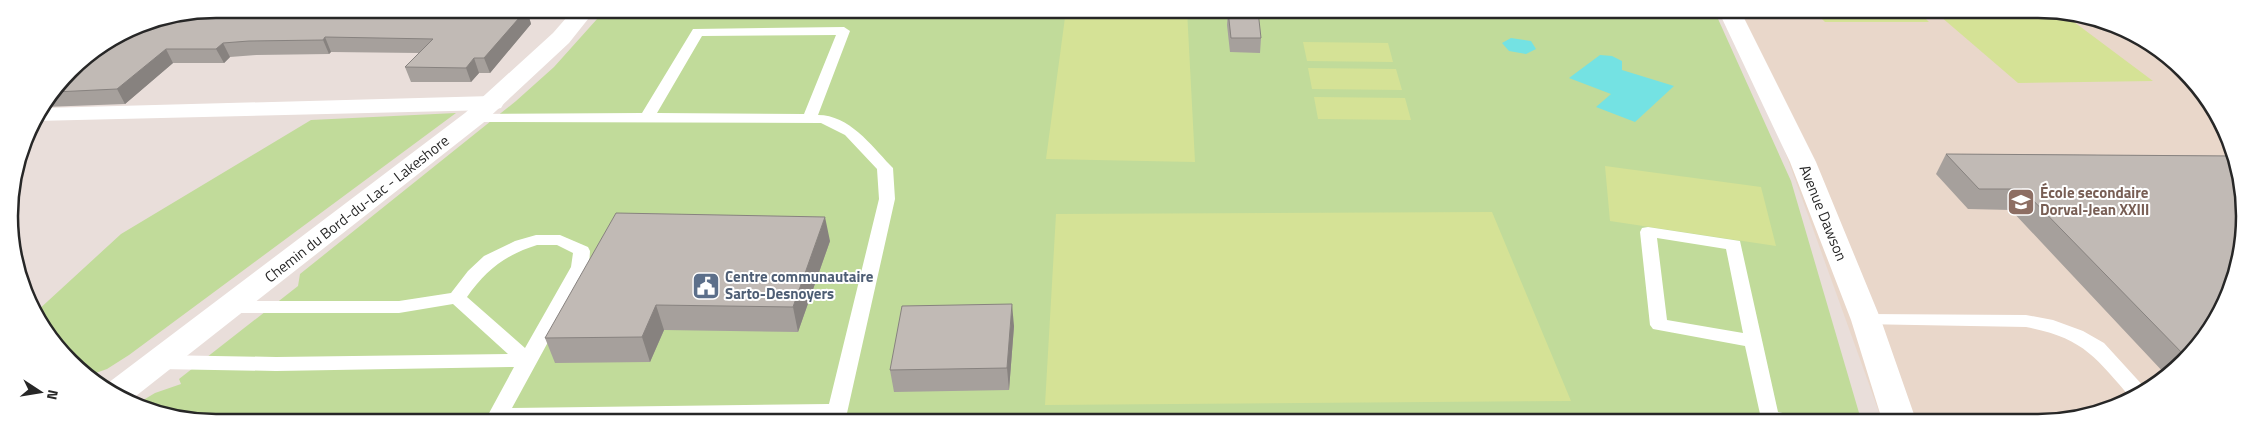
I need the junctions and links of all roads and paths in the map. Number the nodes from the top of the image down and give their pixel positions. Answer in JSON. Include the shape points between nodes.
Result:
{"nodes":[{"id":1,"x":578,"y":18,"type":"edge"},
{"id":2,"x":1733,"y":18,"type":"edge"},
{"id":3,"x":483,"y":110,"type":"junction"},
{"id":4,"x":46,"y":114,"type":"edge"},
{"id":5,"x":647,"y":117,"type":"junction"},
{"id":6,"x":809,"y":118,"type":"junction"},
{"id":7,"x":457,"y":298,"type":"junction"},
{"id":8,"x":231,"y":307,"type":"junction"},
{"id":9,"x":1866,"y":320,"type":"junction"},
{"id":10,"x":1752,"y":341,"type":"junction"},
{"id":11,"x":527,"y":360,"type":"junction"},
{"id":12,"x":159,"y":362,"type":"junction"},
{"id":13,"x":119,"y":389,"type":"edge"},
{"id":14,"x":2134,"y":389,"type":"edge"},
{"id":15,"x":499,"y":414,"type":"edge"},
{"id":16,"x":837,"y":414,"type":"edge"},
{"id":17,"x":1768,"y":414,"type":"edge"},
{"id":18,"x":1897,"y":414,"type":"edge"}],
"edges":[{"from":1,"to":3,"type":"street","name":"Chemin du Bord-du-Lac - Lakeshore","via":[[561,38]]},
{"from":2,"to":9,"type":"street","name":"Avenue Dawson","via":[[1803,162]]},
{"from":3,"to":4,"type":"street"},
{"from":3,"to":5,"type":"lane"},
{"from":3,"to":8,"type":"street","name":"Chemin du Bord-du-Lac - Lakeshore"},
{"from":5,"to":6,"type":"lane"},
{"from":5,"to":6,"type":"lane","via":[[698,32],[844,31]]},
{"from":6,"to":16,"type":"lane","via":[[824,119],[850,132],[885,168],[886,199]]},
{"from":7,"to":8,"type":"lane","via":[[399,307]]},
{"from":7,"to":11,"type":"lane"},
{"from":7,"to":11,"type":"lane","via":[[476,271],[509,248],[536,240],[560,240],[582,251],[580,267]]},
{"from":8,"to":12,"type":"street","name":"Chemin du Bord-du-Lac - Lakeshore"},
{"from":9,"to":14,"type":"lane","via":[[2026,321],[2053,326],[2077,335],[2097,348]]},
{"from":9,"to":18,"type":"street","name":"Avenue Dawson"},
{"from":10,"to":10,"type":"lane","via":[[1734,245],[1648,232],[1659,325]]},
{"from":10,"to":17,"type":"lane"},
{"from":11,"to":12,"type":"lane","via":[[276,364]]},
{"from":11,"to":15,"type":"lane"},
{"from":12,"to":13,"type":"street","name":"Chemin du Bord-du-Lac - Lakeshore"}]}
